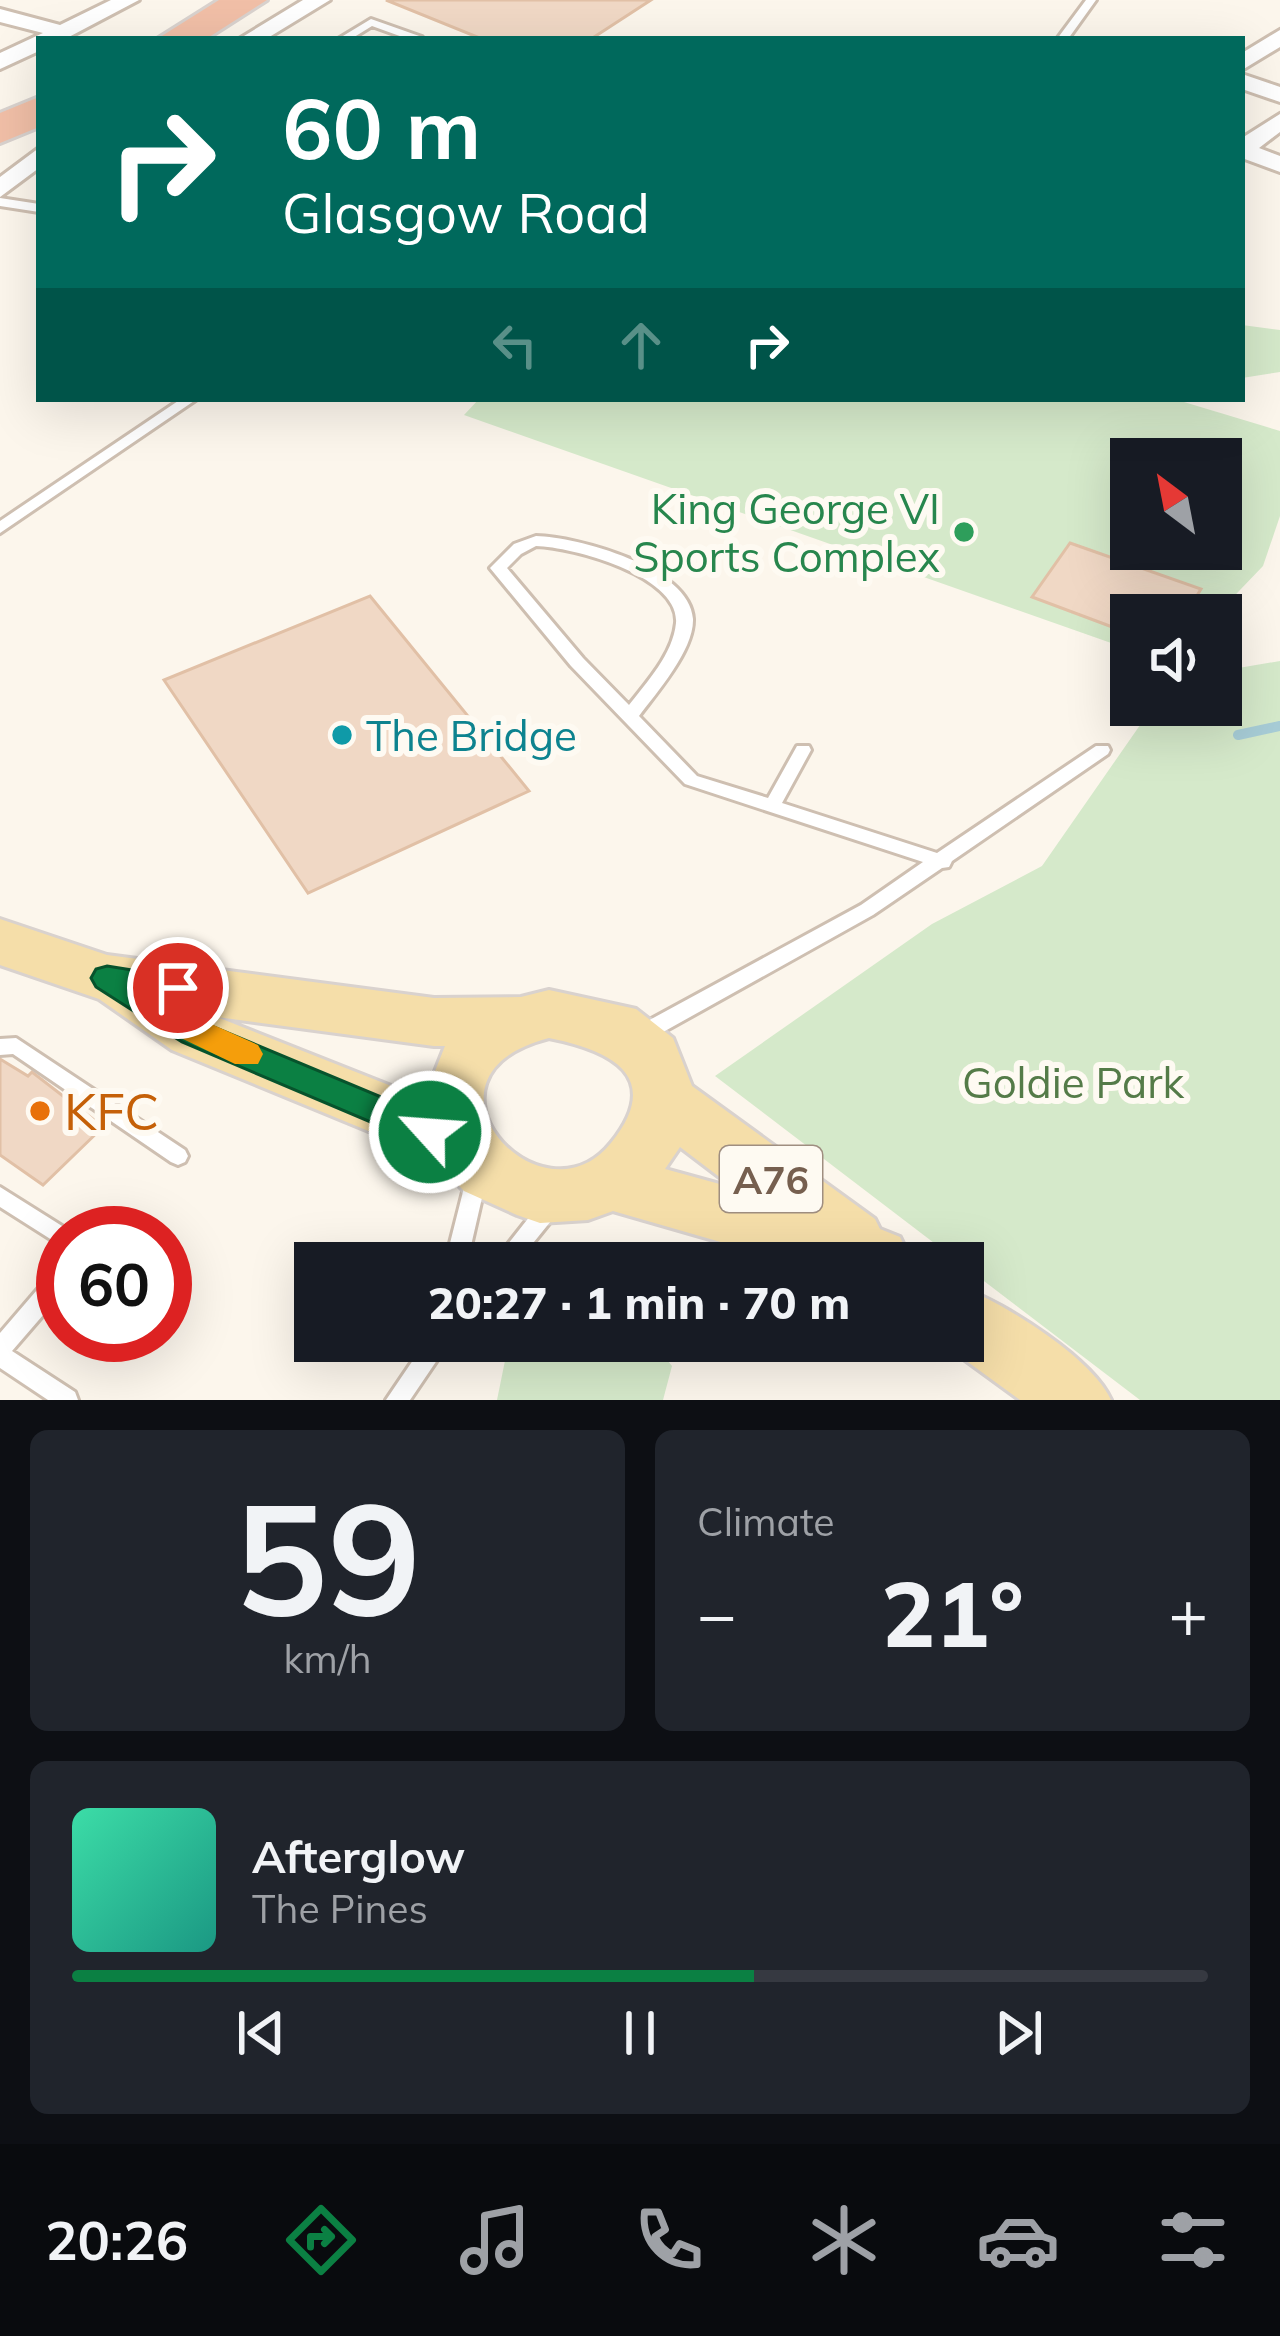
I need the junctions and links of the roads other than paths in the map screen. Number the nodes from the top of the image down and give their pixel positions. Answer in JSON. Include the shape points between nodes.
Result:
{"nodes":[{"id":1,"x":128,"y":0,"type":"edge"},
{"id":2,"x":248,"y":0,"type":"edge"},
{"id":3,"x":320,"y":0,"type":"edge"},
{"id":4,"x":1090,"y":0,"type":"edge"},
{"id":5,"x":0,"y":15,"type":"edge"},
{"id":6,"x":55,"y":35,"type":"edge"},
{"id":7,"x":182,"y":36,"type":"edge"},
{"id":8,"x":255,"y":36,"type":"edge"},
{"id":9,"x":348,"y":36,"type":"edge"},
{"id":10,"x":410,"y":36,"type":"edge"},
{"id":11,"x":1064,"y":36,"type":"edge"},
{"id":12,"x":1280,"y":37,"type":"edge"},
{"id":13,"x":36,"y":44,"type":"edge"},
{"id":14,"x":1245,"y":61,"type":"edge"},
{"id":15,"x":0,"y":62,"type":"edge"},
{"id":16,"x":1245,"y":82,"type":"edge"},
{"id":17,"x":1280,"y":95,"type":"edge"},
{"id":18,"x":36,"y":112,"type":"edge"},
{"id":19,"x":1280,"y":121,"type":"edge"},
{"id":20,"x":0,"y":130,"type":"edge"},
{"id":21,"x":1245,"y":147,"type":"edge"},
{"id":22,"x":1245,"y":150,"type":"edge"},
{"id":23,"x":36,"y":158,"type":"edge"},
{"id":24,"x":1280,"y":166,"type":"edge"},
{"id":25,"x":0,"y":190,"type":"edge"},
{"id":26,"x":0,"y":202,"type":"edge"},
{"id":27,"x":36,"y":208,"type":"edge"},
{"id":28,"x":186,"y":402,"type":"edge"},
{"id":29,"x":0,"y":528,"type":"edge"},
{"id":30,"x":630,"y":716,"type":"junction"},
{"id":31,"x":803,"y":750,"type":"dead end"},
{"id":32,"x":1102,"y":750,"type":"dead end"},
{"id":33,"x":771,"y":808,"type":"junction"},
{"id":34,"x":944,"y":862,"type":"junction"},
{"id":35,"x":0,"y":942,"type":"edge"},
{"id":36,"x":107,"y":978,"type":"junction"},
{"id":37,"x":519,"y":1022,"type":"junction"},
{"id":38,"x":634,"y":1038,"type":"junction"},
{"id":39,"x":0,"y":1047,"type":"edge"},
{"id":40,"x":665,"y":1101,"type":"junction"},
{"id":41,"x":178,"y":1156,"type":"dead end"},
{"id":42,"x":473,"y":1159,"type":"junction"},
{"id":43,"x":585,"y":1188,"type":"junction"},
{"id":44,"x":0,"y":1196,"type":"edge"},
{"id":45,"x":36,"y":1220,"type":"edge"},
{"id":46,"x":459,"y":1242,"type":"edge"},
{"id":47,"x":527,"y":1242,"type":"edge"},
{"id":48,"x":803,"y":1242,"type":"edge"},
{"id":49,"x":854,"y":1242,"type":"edge"},
{"id":50,"x":36,"y":1309,"type":"edge"},
{"id":51,"x":984,"y":1333,"type":"edge"},
{"id":52,"x":0,"y":1352,"type":"edge"},
{"id":53,"x":424,"y":1362,"type":"edge"},
{"id":54,"x":67,"y":1400,"type":"edge"},
{"id":55,"x":397,"y":1400,"type":"edge"},
{"id":56,"x":1076,"y":1400,"type":"edge"}],
"edges":[{"from":1,"to":6,"type":"street"},
{"from":2,"to":7,"type":"highway"},
{"from":3,"to":8,"type":"street"},
{"from":4,"to":11,"type":"lane"},
{"from":5,"to":6,"type":"street"},
{"from":9,"to":10,"type":"lane","via":[[370,22]]},
{"from":12,"to":14,"type":"street"},
{"from":13,"to":15,"type":"street"},
{"from":16,"to":17,"type":"street"},
{"from":18,"to":20,"type":"highway"},
{"from":19,"to":21,"type":"street"},
{"from":22,"to":24,"type":"street"},
{"from":23,"to":25,"type":"street"},
{"from":26,"to":27,"type":"lane"},
{"from":28,"to":29,"type":"lane"},
{"from":30,"to":30,"type":"lane","via":[[498,568],[514,550],[535,541],[575,544],[679,596],[686,616],[675,650]]},
{"from":30,"to":33,"type":"lane","via":[[691,780]]},
{"from":31,"to":33,"type":"lane"},
{"from":32,"to":34,"type":"lane"},
{"from":33,"to":34,"type":"lane"},
{"from":34,"to":38,"type":"lane"},
{"from":35,"to":36,"type":"main road","number":"A76"},
{"from":36,"to":37,"type":"main road","number":"A76","via":[[434,1022]]},
{"from":36,"to":42,"type":"main road","number":"A76","via":[[193,1033],[392,1113]]},
{"from":37,"to":38,"type":"main road","number":"A76","via":[[580,1015]]},
{"from":37,"to":42,"type":"main road","number":"A76","via":[[466,1062],[454,1091],[454,1122]]},
{"from":38,"to":40,"type":"main road","number":"A76","via":[[662,1077]]},
{"from":39,"to":41,"type":"lane","via":[[16,1046]]},
{"from":40,"to":43,"type":"main road","number":"A76","via":[[651,1147]]},
{"from":40,"to":49,"type":"main road","number":"A76"},
{"from":42,"to":43,"type":"main road","number":"A76","via":[[516,1187]]},
{"from":42,"to":46,"type":"lane"},
{"from":43,"to":47,"type":"lane"},
{"from":43,"to":48,"type":"main road","number":"A76"},
{"from":44,"to":45,"type":"lane"},
{"from":50,"to":52,"type":"lane"},
{"from":51,"to":56,"type":"main road"},
{"from":52,"to":54,"type":"lane"},
{"from":53,"to":55,"type":"lane"}]}
